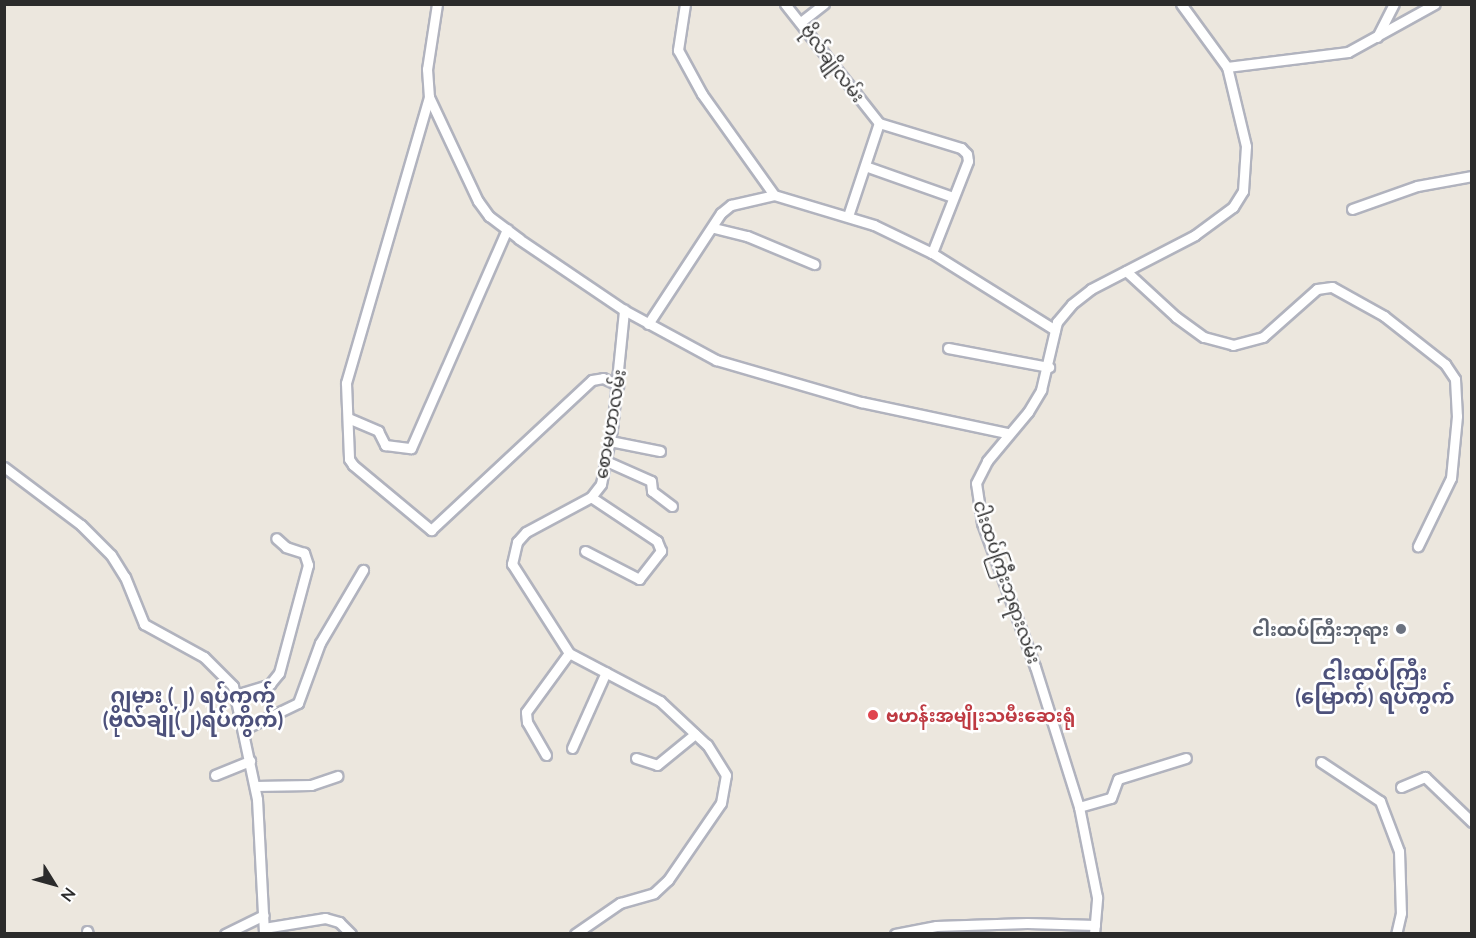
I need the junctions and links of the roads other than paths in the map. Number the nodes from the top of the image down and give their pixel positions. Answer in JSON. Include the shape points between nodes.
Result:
{"nodes":[{"id":1,"x":438,"y":4,"type":"edge"},
{"id":2,"x":685,"y":4,"type":"edge"},
{"id":3,"x":786,"y":4,"type":"edge"},
{"id":4,"x":824,"y":4,"type":"edge"},
{"id":5,"x":1181,"y":4,"type":"edge"},
{"id":6,"x":1394,"y":4,"type":"edge"},
{"id":7,"x":1435,"y":4,"type":"edge"},
{"id":8,"x":802,"y":21,"type":"junction"},
{"id":9,"x":1377,"y":37,"type":"junction"},
{"id":10,"x":1227,"y":66,"type":"junction"},
{"id":11,"x":429,"y":97,"type":"junction"},
{"id":12,"x":879,"y":123,"type":"junction"},
{"id":13,"x":865,"y":166,"type":"junction"},
{"id":14,"x":1472,"y":176,"type":"edge"},
{"id":15,"x":774,"y":195,"type":"junction"},
{"id":16,"x":953,"y":197,"type":"junction"},
{"id":17,"x":1352,"y":209,"type":"dead end"},
{"id":18,"x":848,"y":216,"type":"junction"},
{"id":19,"x":714,"y":228,"type":"junction"},
{"id":20,"x":507,"y":229,"type":"junction"},
{"id":21,"x":932,"y":253,"type":"junction"},
{"id":22,"x":814,"y":264,"type":"dead end"},
{"id":23,"x":1126,"y":271,"type":"junction"},
{"id":24,"x":624,"y":310,"type":"junction"},
{"id":25,"x":648,"y":324,"type":"junction"},
{"id":26,"x":1055,"y":330,"type":"junction"},
{"id":27,"x":948,"y":348,"type":"dead end"},
{"id":28,"x":1049,"y":367,"type":"junction"},
{"id":29,"x":618,"y":385,"type":"junction"},
{"id":30,"x":348,"y":418,"type":"junction"},
{"id":31,"x":1007,"y":433,"type":"junction"},
{"id":32,"x":610,"y":441,"type":"junction"},
{"id":33,"x":660,"y":451,"type":"dead end"},
{"id":34,"x":606,"y":461,"type":"junction"},
{"id":35,"x":4,"y":467,"type":"edge"},
{"id":36,"x":591,"y":497,"type":"junction"},
{"id":37,"x":672,"y":506,"type":"dead end"},
{"id":38,"x":276,"y":538,"type":"dead end"},
{"id":39,"x":1418,"y":546,"type":"dead end"},
{"id":40,"x":585,"y":551,"type":"dead end"},
{"id":41,"x":363,"y":570,"type":"dead end"},
{"id":42,"x":569,"y":653,"type":"junction"},
{"id":43,"x":606,"y":672,"type":"junction"},
{"id":44,"x":235,"y":695,"type":"junction"},
{"id":45,"x":244,"y":729,"type":"junction"},
{"id":46,"x":694,"y":734,"type":"junction"},
{"id":47,"x":572,"y":748,"type":"dead end"},
{"id":48,"x":546,"y":755,"type":"dead end"},
{"id":49,"x":636,"y":758,"type":"dead end"},
{"id":50,"x":1186,"y":758,"type":"dead end"},
{"id":51,"x":250,"y":761,"type":"junction"},
{"id":52,"x":1321,"y":762,"type":"dead end"},
{"id":53,"x":214,"y":775,"type":"dead end"},
{"id":54,"x":337,"y":776,"type":"dead end"},
{"id":55,"x":255,"y":786,"type":"junction"},
{"id":56,"x":1401,"y":786,"type":"dead end"},
{"id":57,"x":1079,"y":807,"type":"junction"},
{"id":58,"x":1472,"y":822,"type":"edge"},
{"id":59,"x":264,"y":915,"type":"junction"},
{"id":60,"x":1094,"y":929,"type":"edge"},
{"id":61,"x":264,"y":931,"type":"edge"},
{"id":62,"x":225,"y":933,"type":"edge"},
{"id":63,"x":351,"y":933,"type":"edge"},
{"id":64,"x":575,"y":933,"type":"edge"},
{"id":65,"x":895,"y":933,"type":"edge"},
{"id":66,"x":1396,"y":933,"type":"edge"}],
"edges":[{"from":1,"to":11,"type":"street","via":[[428,69]]},
{"from":2,"to":15,"type":"street","via":[[678,50],[702,94]]},
{"from":3,"to":8,"type":"street","name":"ဗိုလ်ချိုလမ်း"},
{"from":4,"to":8,"type":"street"},
{"from":5,"to":10,"type":"street","name":"ငါးထပ်ကြီးဘုရားလမ်း"},
{"from":6,"to":9,"type":"street"},
{"from":7,"to":9,"type":"street"},
{"from":8,"to":12,"type":"street","name":"ဗိုလ်ချိုလမ်း"},
{"from":9,"to":10,"type":"street","via":[[1347,52]]},
{"from":10,"to":23,"type":"street","name":"ငါးထပ်ကြီးဘုရားလမ်း","via":[[1246,147],[1244,192],[1217,220]]},
{"from":11,"to":20,"type":"street","via":[[478,201]]},
{"from":11,"to":30,"type":"street","via":[[346,383]]},
{"from":12,"to":13,"type":"street"},
{"from":12,"to":16,"type":"street","via":[[961,148],[967,154],[968,162]]},
{"from":13,"to":16,"type":"street"},
{"from":13,"to":18,"type":"street"},
{"from":14,"to":17,"type":"street","via":[[1417,186]]},
{"from":15,"to":18,"type":"street"},
{"from":15,"to":19,"type":"street","via":[[732,205],[721,213]]},
{"from":16,"to":21,"type":"street"},
{"from":18,"to":21,"type":"street"},
{"from":19,"to":22,"type":"street","via":[[747,236]]},
{"from":19,"to":25,"type":"street"},
{"from":20,"to":24,"type":"street"},
{"from":20,"to":30,"type":"street","via":[[411,448],[386,445],[378,431]]},
{"from":21,"to":26,"type":"street"},
{"from":23,"to":26,"type":"street","name":"ငါးထပ်ကြီးဘုရားလမ်း","via":[[1072,304]]},
{"from":23,"to":39,"type":"street","via":[[1204,337],[1233,345],[1263,338],[1324,286],[1384,316],[1445,363],[1455,379],[1456,398],[1451,478]]},
{"from":24,"to":25,"type":"street"},
{"from":24,"to":29,"type":"street","name":"စောမဟာလမ်း"},
{"from":25,"to":31,"type":"street","via":[[716,360],[776,380]]},
{"from":26,"to":28,"type":"street","name":"ငါးထပ်ကြီးဘုရားလမ်း"},
{"from":27,"to":28,"type":"street"},
{"from":28,"to":31,"type":"street","name":"ငါးထပ်ကြီးဘုရားလမ်း","via":[[1028,412]]},
{"from":29,"to":30,"type":"street","via":[[603,378],[592,380],[431,530],[353,465],[349,459]]},
{"from":29,"to":32,"type":"street","name":"စောမဟာလမ်း"},
{"from":31,"to":57,"type":"street","name":"ငါးထပ်ကြီးဘုရားလမ်း","via":[[980,473],[977,498]]},
{"from":32,"to":33,"type":"street"},
{"from":32,"to":34,"type":"street","name":"စောမဟာလမ်း"},
{"from":34,"to":36,"type":"street","name":"စောမဟာလမ်း","via":[[601,484]]},
{"from":34,"to":37,"type":"street","via":[[651,481],[654,494]]},
{"from":35,"to":44,"type":"street","via":[[81,525],[111,555],[125,577],[144,624],[204,657],[233,686]]},
{"from":36,"to":40,"type":"street","via":[[657,541],[661,551],[639,579]]},
{"from":36,"to":42,"type":"street","name":"စောမဟာလမ်း","via":[[526,532],[517,542],[512,564]]},
{"from":38,"to":44,"type":"street","via":[[286,547],[304,553],[308,565],[279,673],[270,684]]},
{"from":41,"to":45,"type":"street","via":[[320,643],[298,703]]},
{"from":42,"to":43,"type":"street"},
{"from":42,"to":48,"type":"street","via":[[526,712],[527,722]]},
{"from":43,"to":46,"type":"street","via":[[660,701]]},
{"from":43,"to":47,"type":"street"},
{"from":44,"to":45,"type":"street"},
{"from":45,"to":51,"type":"street"},
{"from":46,"to":49,"type":"street","via":[[657,765]]},
{"from":46,"to":64,"type":"street","via":[[726,775],[721,802],[654,893],[620,903]]},
{"from":50,"to":57,"type":"street","via":[[1118,779],[1111,798]]},
{"from":51,"to":53,"type":"street"},
{"from":51,"to":55,"type":"street"},
{"from":52,"to":66,"type":"street","via":[[1380,801],[1400,851],[1401,913]]},
{"from":54,"to":55,"type":"street","via":[[311,785]]},
{"from":55,"to":59,"type":"street"},
{"from":56,"to":58,"type":"street","via":[[1425,777]]},
{"from":57,"to":60,"type":"street","name":"ငါးထပ်ကြီးဘုရားလမ်း","via":[[1097,897]]},
{"from":59,"to":61,"type":"street"},
{"from":59,"to":62,"type":"street"},
{"from":60,"to":65,"type":"street","via":[[1027,923],[936,926]]},
{"from":61,"to":63,"type":"street","via":[[325,918],[339,922]]}]}
